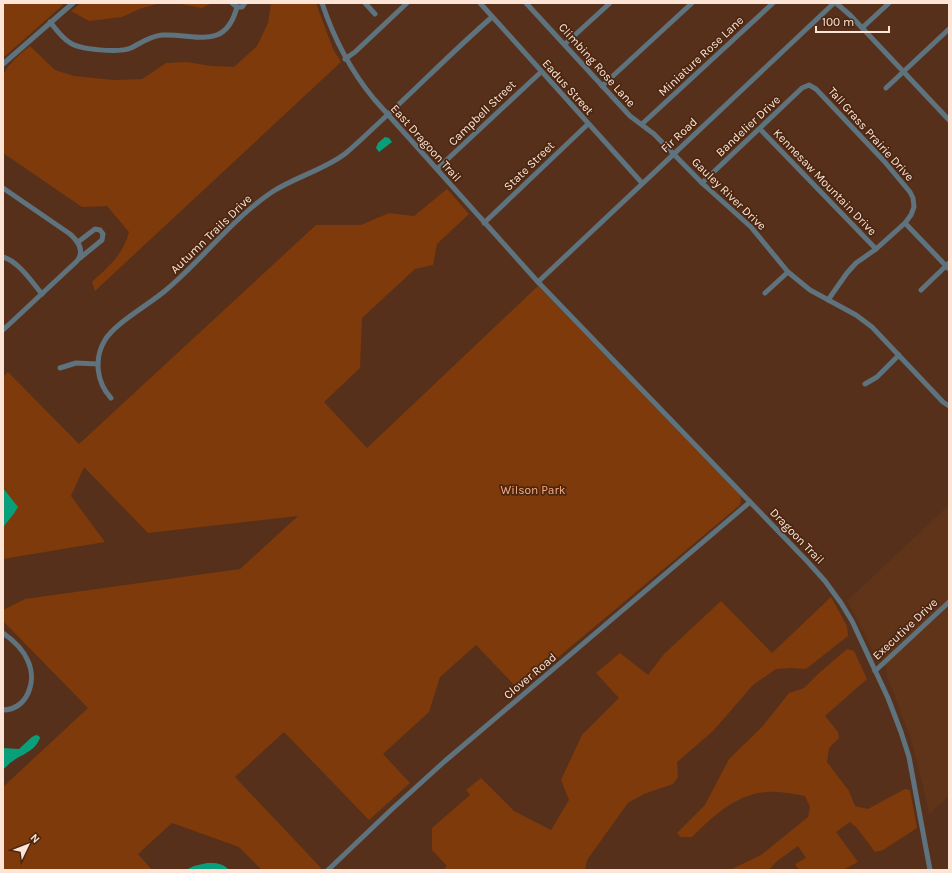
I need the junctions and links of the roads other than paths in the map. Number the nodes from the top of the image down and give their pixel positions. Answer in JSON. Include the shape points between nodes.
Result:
{"nodes":[{"id":1,"x":72,"y":3,"type":"edge"},
{"id":2,"x":232,"y":3,"type":"edge"},
{"id":3,"x":244,"y":3,"type":"edge"},
{"id":4,"x":322,"y":3,"type":"edge"},
{"id":5,"x":365,"y":3,"type":"edge"},
{"id":6,"x":407,"y":3,"type":"edge"},
{"id":7,"x":480,"y":3,"type":"edge"},
{"id":8,"x":527,"y":3,"type":"edge"},
{"id":9,"x":610,"y":3,"type":"edge"},
{"id":10,"x":692,"y":3,"type":"edge"},
{"id":11,"x":774,"y":3,"type":"edge"},
{"id":12,"x":835,"y":3,"type":"edge"},
{"id":13,"x":889,"y":3,"type":"edge"},
{"id":14,"x":237,"y":8,"type":"junction"},
{"id":15,"x":375,"y":14,"type":"dead end"},
{"id":16,"x":492,"y":16,"type":"junction"},
{"id":17,"x":50,"y":22,"type":"junction"},
{"id":18,"x":862,"y":28,"type":"junction"},
{"id":19,"x":949,"y":29,"type":"edge"},
{"id":20,"x":564,"y":44,"type":"junction"},
{"id":21,"x":345,"y":59,"type":"junction"},
{"id":22,"x":3,"y":64,"type":"edge"},
{"id":23,"x":541,"y":72,"type":"junction"},
{"id":24,"x":904,"y":72,"type":"junction"},
{"id":25,"x":809,"y":84,"type":"joint"},
{"id":26,"x":602,"y":86,"type":"junction"},
{"id":27,"x":886,"y":88,"type":"dead end"},
{"id":28,"x":387,"y":115,"type":"junction"},
{"id":29,"x":949,"y":120,"type":"edge"},
{"id":30,"x":588,"y":124,"type":"junction"},
{"id":31,"x":642,"y":124,"type":"junction"},
{"id":32,"x":760,"y":129,"type":"junction"},
{"id":33,"x":673,"y":154,"type":"junction"},
{"id":34,"x":436,"y":170,"type":"junction"},
{"id":35,"x":642,"y":183,"type":"junction"},
{"id":36,"x":702,"y":184,"type":"junction"},
{"id":37,"x":3,"y":188,"type":"edge"},
{"id":38,"x":484,"y":222,"type":"junction"},
{"id":39,"x":905,"y":223,"type":"junction"},
{"id":40,"x":78,"y":242,"type":"junction"},
{"id":41,"x":876,"y":249,"type":"junction"},
{"id":42,"x":3,"y":257,"type":"edge"},
{"id":43,"x":80,"y":258,"type":"junction"},
{"id":44,"x":948,"y":266,"type":"edge"},
{"id":45,"x":788,"y":272,"type":"junction"},
{"id":46,"x":538,"y":282,"type":"junction"},
{"id":47,"x":921,"y":290,"type":"dead end"},
{"id":48,"x":765,"y":293,"type":"dead end"},
{"id":49,"x":42,"y":294,"type":"junction"},
{"id":50,"x":828,"y":300,"type":"junction"},
{"id":51,"x":3,"y":330,"type":"edge"},
{"id":52,"x":899,"y":356,"type":"junction"},
{"id":53,"x":98,"y":364,"type":"junction"},
{"id":54,"x":60,"y":368,"type":"dead end"},
{"id":55,"x":866,"y":384,"type":"dead end"},
{"id":56,"x":111,"y":398,"type":"dead end"},
{"id":57,"x":949,"y":406,"type":"edge"},
{"id":58,"x":750,"y":502,"type":"junction"},
{"id":59,"x":949,"y":602,"type":"edge"},
{"id":60,"x":3,"y":633,"type":"edge"},
{"id":61,"x":875,"y":671,"type":"junction"},
{"id":62,"x":3,"y":710,"type":"edge"},
{"id":63,"x":328,"y":870,"type":"edge"},
{"id":64,"x":930,"y":870,"type":"edge"}],
"edges":[{"from":1,"to":17,"type":"street"},
{"from":2,"to":14,"type":"street"},
{"from":3,"to":14,"type":"street"},
{"from":4,"to":21,"type":"street","name":"East Dragoon Trail"},
{"from":5,"to":15,"type":"street"},
{"from":6,"to":21,"type":"street"},
{"from":7,"to":16,"type":"street","name":"Eadus Street"},
{"from":8,"to":20,"type":"street","name":"Climbing Rose Lane"},
{"from":9,"to":20,"type":"street"},
{"from":10,"to":26,"type":"street"},
{"from":11,"to":31,"type":"street","name":"Miniature Rose Lane"},
{"from":12,"to":18,"type":"street"},
{"from":12,"to":33,"type":"street","name":"Fir Road"},
{"from":13,"to":18,"type":"street"},
{"from":14,"to":17,"type":"street","via":[[227,28],[217,36],[157,36],[124,50],[115,51],[78,47],[64,38]]},
{"from":16,"to":23,"type":"street","name":"Eadus Street"},
{"from":16,"to":28,"type":"street","name":"Autumn Trails Drive"},
{"from":17,"to":22,"type":"street"},
{"from":18,"to":24,"type":"street"},
{"from":19,"to":24,"type":"street"},
{"from":20,"to":26,"type":"street","name":"Climbing Rose Lane"},
{"from":21,"to":28,"type":"street","name":"East Dragoon Trail","via":[[363,87]]},
{"from":23,"to":30,"type":"street","name":"Eadus Street"},
{"from":23,"to":34,"type":"street","name":"Campbell Street"},
{"from":24,"to":27,"type":"street"},
{"from":24,"to":29,"type":"street"},
{"from":25,"to":32,"type":"street","name":"Bandelier Drive"},
{"from":25,"to":39,"type":"street","name":"Tall Grass Prairie Drive","via":[[868,144],[910,192],[914,207]]},
{"from":26,"to":31,"type":"street","name":"Climbing Rose Lane","via":[[630,116]]},
{"from":28,"to":34,"type":"street","name":"East Dragoon Trail"},
{"from":28,"to":53,"type":"street","name":"Autumn Trails Drive","via":[[345,154],[282,186],[244,213],[183,275],[113,330],[103,343]]},
{"from":30,"to":35,"type":"street","name":"Eadus Street"},
{"from":30,"to":38,"type":"street","name":"State Street"},
{"from":31,"to":33,"type":"street","name":"Climbing Rose Lane"},
{"from":32,"to":36,"type":"street","name":"Bandelier Drive"},
{"from":32,"to":41,"type":"street","name":"Kennesaw Mountain Drive"},
{"from":33,"to":35,"type":"street","name":"Fir Road"},
{"from":33,"to":36,"type":"street","name":"Gauley River Drive"},
{"from":34,"to":38,"type":"street","name":"East Dragoon Trail"},
{"from":35,"to":46,"type":"street","name":"Fir Road"},
{"from":36,"to":45,"type":"street","name":"Gauley River Drive","via":[[751,227]]},
{"from":37,"to":40,"type":"street"},
{"from":38,"to":46,"type":"street","name":"East Dragoon Trail"},
{"from":39,"to":41,"type":"street"},
{"from":39,"to":44,"type":"street"},
{"from":40,"to":43,"type":"street"},
{"from":40,"to":43,"type":"street","via":[[93,229],[100,230],[103,234],[102,240]]},
{"from":41,"to":50,"type":"street","via":[[856,263]]},
{"from":42,"to":49,"type":"street","via":[[17,265]]},
{"from":43,"to":49,"type":"street"},
{"from":44,"to":47,"type":"street"},
{"from":45,"to":48,"type":"street"},
{"from":45,"to":50,"type":"street","name":"Gauley River Drive","via":[[810,290]]},
{"from":46,"to":58,"type":"street","name":"Dragoon Trail"},
{"from":49,"to":51,"type":"street"},
{"from":50,"to":52,"type":"street","name":"Gauley River Drive","via":[[872,327]]},
{"from":52,"to":55,"type":"street"},
{"from":52,"to":57,"type":"street","name":"Gauley River Drive"},
{"from":53,"to":54,"type":"street","via":[[76,363]]},
{"from":53,"to":56,"type":"street","name":"Autumn Trails Drive","via":[[103,387]]},
{"from":58,"to":61,"type":"street","name":"Dragoon Trail","via":[[835,594],[852,621]]},
{"from":58,"to":63,"type":"street","name":"Clover Road","via":[[445,761]]},
{"from":59,"to":61,"type":"street","name":"Executive Drive"},
{"from":60,"to":62,"type":"street","via":[[25,655],[31,679],[27,696],[22,702],[12,709]]},
{"from":61,"to":64,"type":"street","name":"Dragoon Trail","via":[[896,716],[909,757]]}]}
